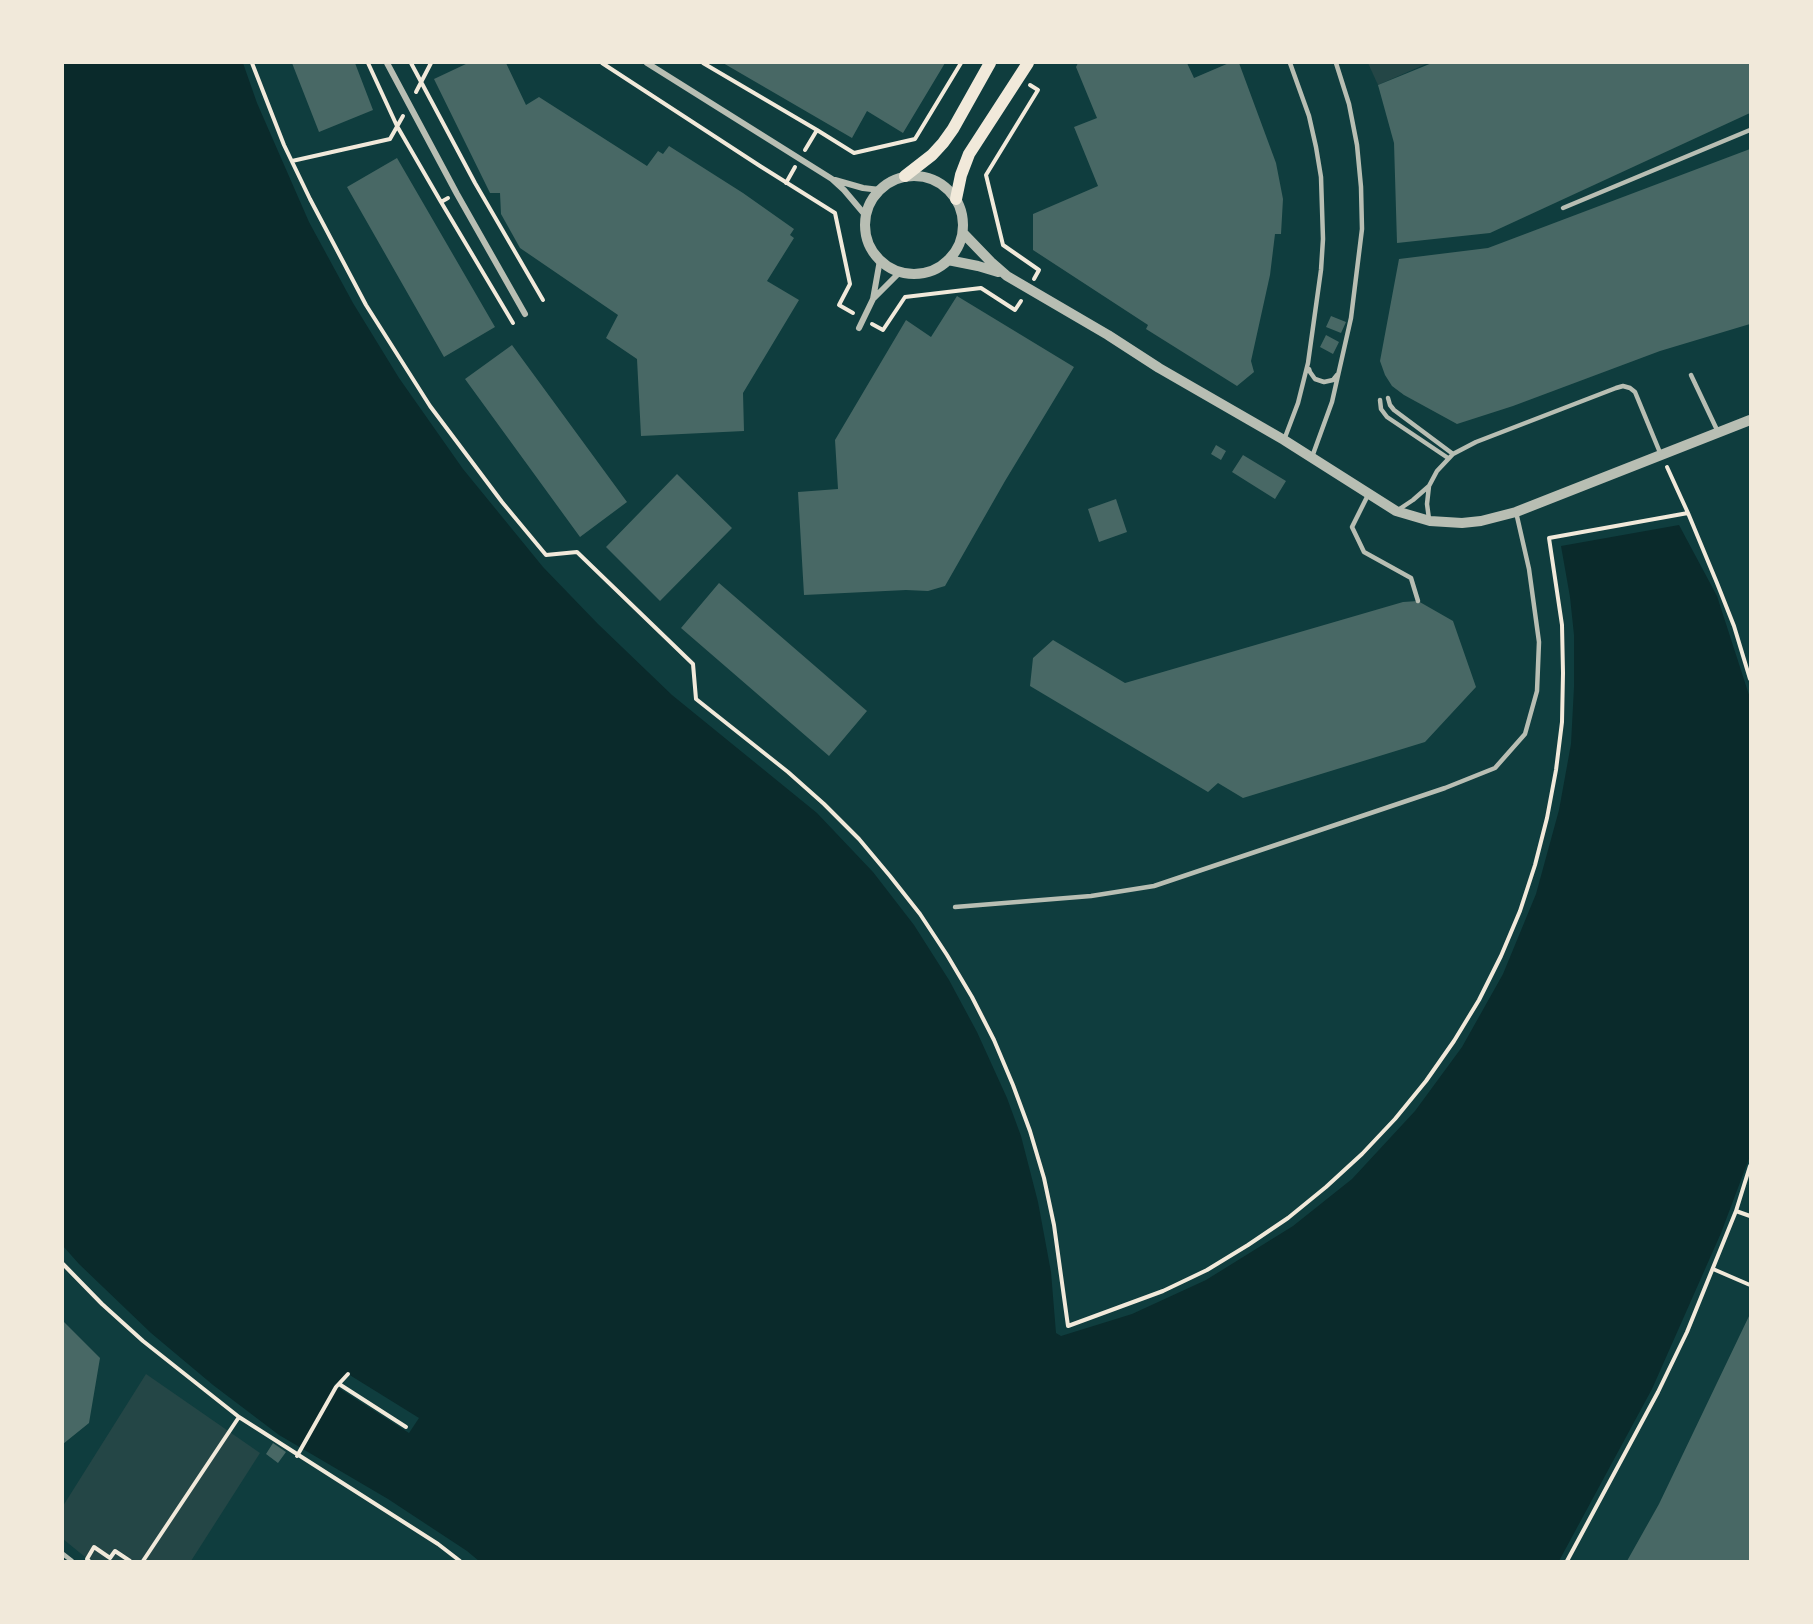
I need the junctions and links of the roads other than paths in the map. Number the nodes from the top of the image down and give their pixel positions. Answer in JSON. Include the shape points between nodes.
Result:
{"nodes":[{"id":1,"x":387,"y":63,"type":"edge"},
{"id":2,"x":646,"y":63,"type":"edge"},
{"id":3,"x":990,"y":63,"type":"edge"},
{"id":4,"x":1028,"y":63,"type":"edge"},
{"id":5,"x":1290,"y":63,"type":"edge"},
{"id":6,"x":1336,"y":63,"type":"edge"},
{"id":7,"x":1750,"y":130,"type":"edge"},
{"id":8,"x":905,"y":176,"type":"junction"},
{"id":9,"x":832,"y":179,"type":"junction"},
{"id":10,"x":880,"y":190,"type":"junction"},
{"id":11,"x":956,"y":198,"type":"junction"},
{"id":12,"x":1563,"y":208,"type":"dead end"},
{"id":13,"x":866,"y":216,"type":"junction"},
{"id":14,"x":963,"y":233,"type":"junction"},
{"id":15,"x":880,"y":260,"type":"junction"},
{"id":16,"x":948,"y":260,"type":"junction"},
{"id":17,"x":900,"y":272,"type":"junction"},
{"id":18,"x":1007,"y":276,"type":"junction"},
{"id":19,"x":873,"y":299,"type":"junction"},
{"id":20,"x":525,"y":314,"type":"dead end"},
{"id":21,"x":859,"y":328,"type":"dead end"},
{"id":22,"x":1308,"y":363,"type":"junction"},
{"id":23,"x":1339,"y":373,"type":"junction"},
{"id":24,"x":1691,"y":375,"type":"dead end"},
{"id":25,"x":1388,"y":398,"type":"dead end"},
{"id":26,"x":1380,"y":400,"type":"dead end"},
{"id":27,"x":1750,"y":420,"type":"edge"},
{"id":28,"x":1718,"y":433,"type":"junction"},
{"id":29,"x":1284,"y":440,"type":"junction"},
{"id":30,"x":1454,"y":454,"type":"junction"},
{"id":31,"x":1661,"y":456,"type":"junction"},
{"id":32,"x":1312,"y":457,"type":"junction"},
{"id":33,"x":1448,"y":458,"type":"junction"},
{"id":34,"x":1429,"y":486,"type":"junction"},
{"id":35,"x":1368,"y":495,"type":"junction"},
{"id":36,"x":1396,"y":511,"type":"junction"},
{"id":37,"x":1516,"y":512,"type":"junction"},
{"id":38,"x":1430,"y":521,"type":"junction"},
{"id":39,"x":1418,"y":601,"type":"dead end"},
{"id":40,"x":955,"y":907,"type":"dead end"},
{"id":41,"x":63,"y":1554,"type":"edge"},
{"id":42,"x":72,"y":1561,"type":"edge"}],
"edges":[{"from":1,"to":20,"type":"street"},
{"from":2,"to":9,"type":"street"},
{"from":3,"to":8,"type":"main road","via":[[943,143]]},
{"from":4,"to":11,"type":"main road","via":[[969,154]]},
{"from":5,"to":22,"type":"lane","via":[[1311,127],[1323,208],[1321,270]]},
{"from":6,"to":23,"type":"lane","via":[[1357,145],[1362,197],[1355,290]]},
{"from":7,"to":12,"type":"lane"},
{"from":8,"to":10,"type":"street"},
{"from":8,"to":11,"type":"street","via":[[928,177]]},
{"from":9,"to":10,"type":"street"},
{"from":9,"to":13,"type":"street"},
{"from":10,"to":13,"type":"street"},
{"from":11,"to":14,"type":"street"},
{"from":13,"to":15,"type":"street","via":[[867,240]]},
{"from":14,"to":16,"type":"street"},
{"from":14,"to":18,"type":"street"},
{"from":15,"to":17,"type":"street"},
{"from":15,"to":19,"type":"street"},
{"from":16,"to":17,"type":"street","via":[[923,273]]},
{"from":16,"to":18,"type":"street"},
{"from":17,"to":19,"type":"street"},
{"from":18,"to":29,"type":"street"},
{"from":19,"to":21,"type":"street"},
{"from":22,"to":23,"type":"lane","via":[[1310,372],[1324,382]]},
{"from":22,"to":29,"type":"lane"},
{"from":23,"to":32,"type":"lane"},
{"from":24,"to":28,"type":"lane"},
{"from":25,"to":30,"type":"lane","via":[[1394,410]]},
{"from":26,"to":33,"type":"lane","via":[[1387,417]]},
{"from":27,"to":28,"type":"street"},
{"from":28,"to":31,"type":"street"},
{"from":29,"to":32,"type":"street"},
{"from":30,"to":31,"type":"lane","via":[[1623,386],[1639,398]]},
{"from":30,"to":33,"type":"lane"},
{"from":31,"to":37,"type":"street"},
{"from":32,"to":35,"type":"street"},
{"from":33,"to":34,"type":"lane"},
{"from":34,"to":36,"type":"lane"},
{"from":34,"to":38,"type":"lane"},
{"from":35,"to":36,"type":"street"},
{"from":35,"to":39,"type":"lane","via":[[1352,527],[1364,552],[1411,578]]},
{"from":36,"to":38,"type":"street"},
{"from":37,"to":38,"type":"street","via":[[1462,523]]},
{"from":37,"to":40,"type":"lane","via":[[1539,642],[1537,691],[1525,734],[1495,768],[1154,886],[1091,896]]},
{"from":41,"to":42,"type":"lane"}]}
